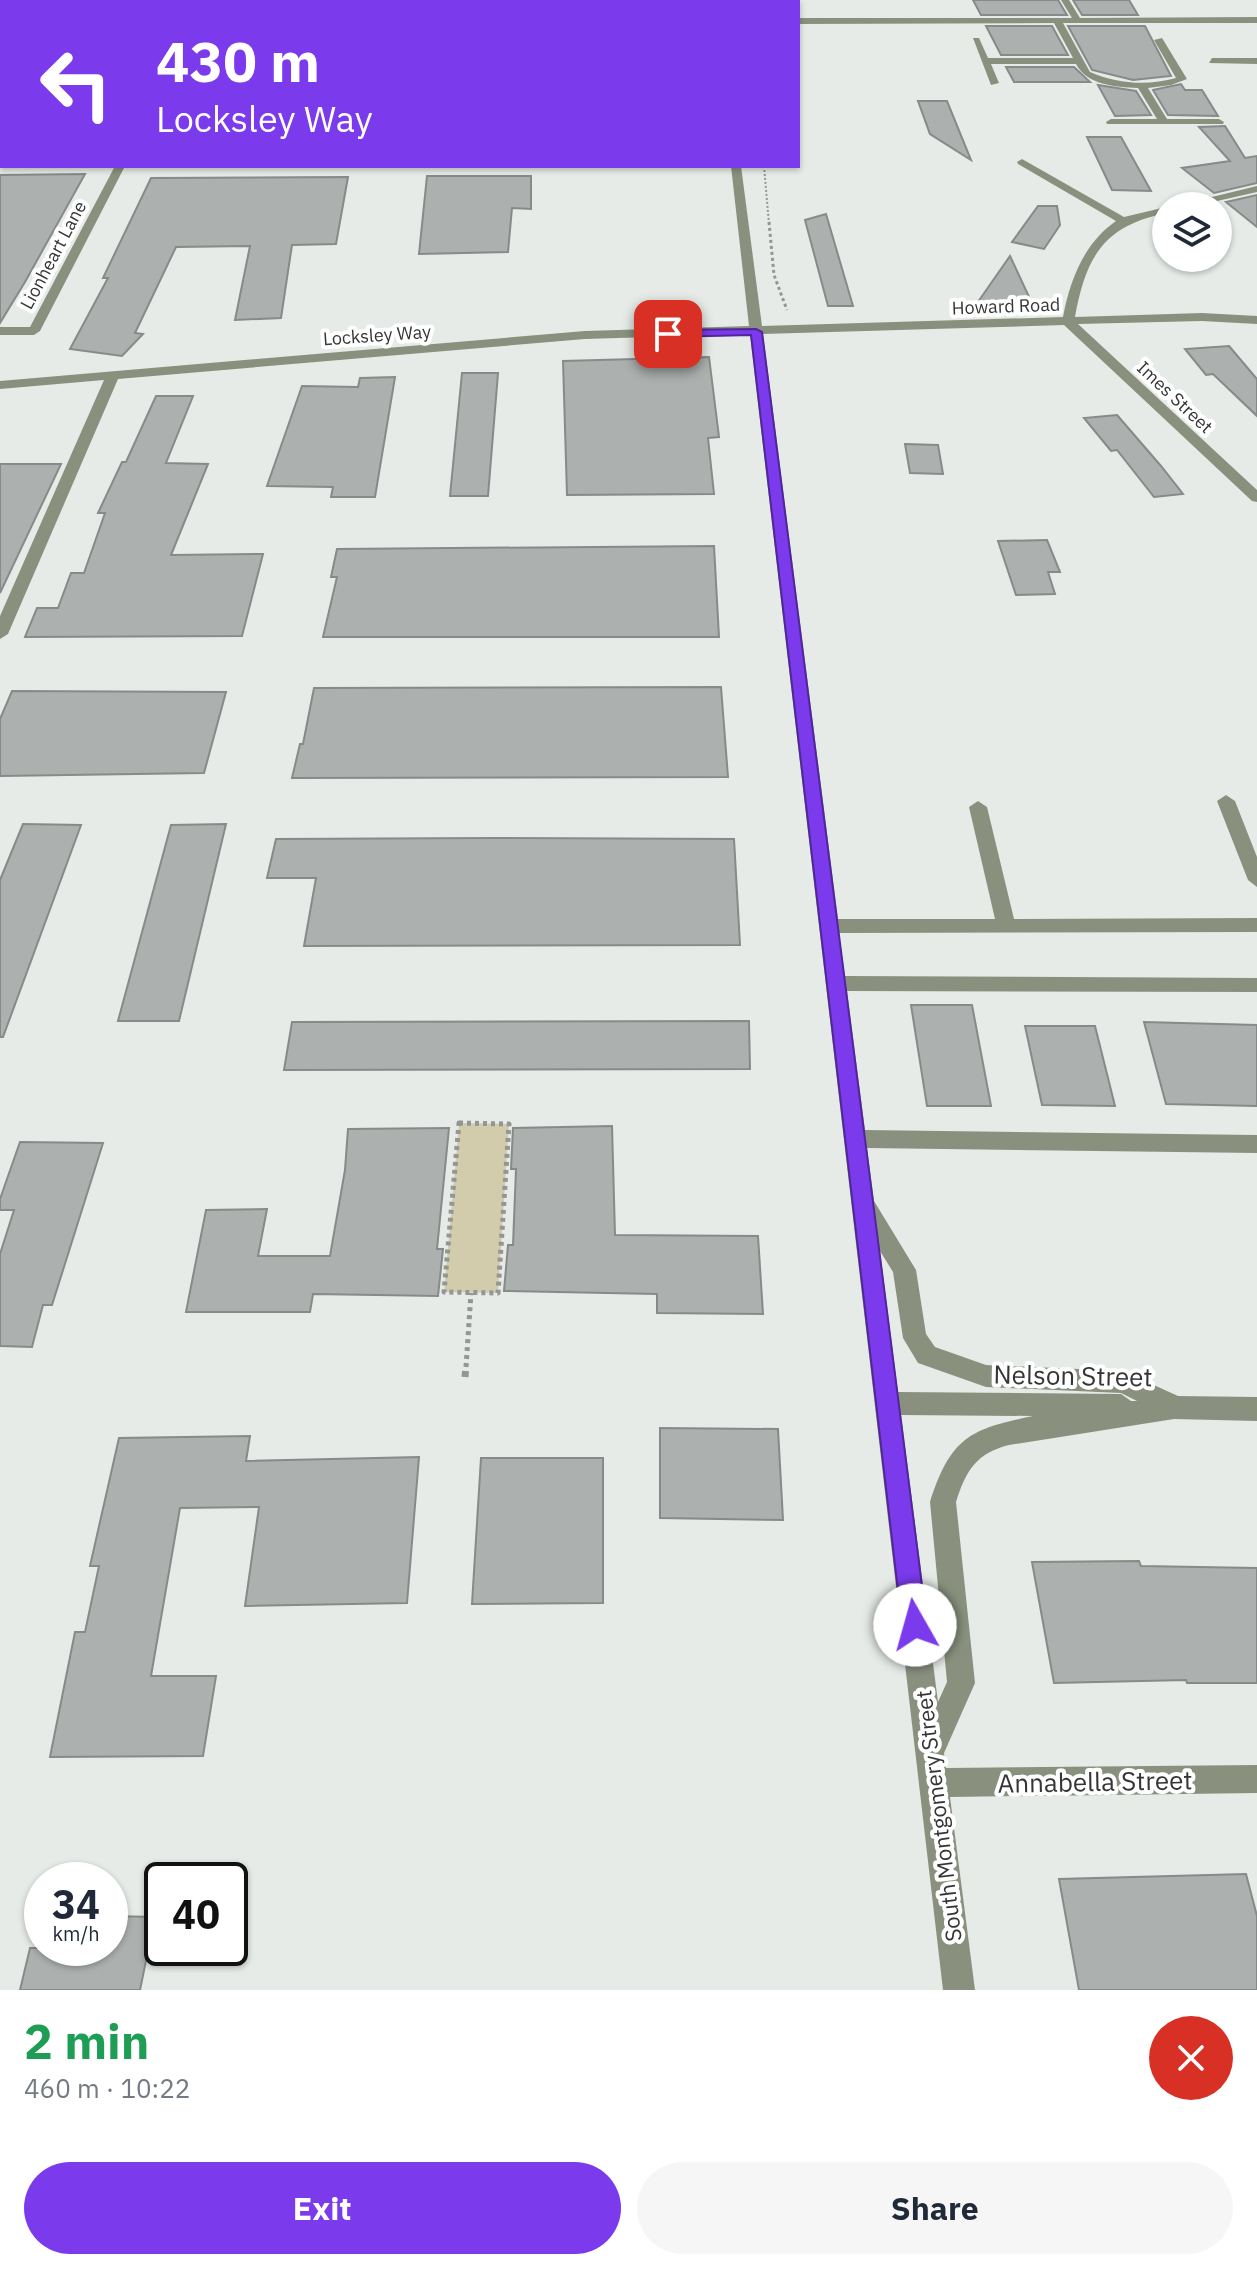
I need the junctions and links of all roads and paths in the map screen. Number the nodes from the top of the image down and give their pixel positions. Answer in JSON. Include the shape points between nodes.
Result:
{"nodes":[{"id":1,"x":1065,"y":0,"type":"edge"},
{"id":2,"x":1257,"y":20,"type":"edge"},
{"id":3,"x":801,"y":21,"type":"edge"},
{"id":4,"x":1057,"y":21,"type":"junction"},
{"id":5,"x":1078,"y":21,"type":"junction"},
{"id":6,"x":976,"y":40,"type":"dead end"},
{"id":7,"x":1159,"y":40,"type":"dead end"},
{"id":8,"x":986,"y":61,"type":"junction"},
{"id":9,"x":1079,"y":61,"type":"junction"},
{"id":10,"x":1212,"y":61,"type":"dead end"},
{"id":11,"x":1257,"y":61,"type":"edge"},
{"id":12,"x":994,"y":83,"type":"dead end"},
{"id":13,"x":1140,"y":83,"type":"junction"},
{"id":14,"x":1111,"y":122,"type":"dead end"},
{"id":15,"x":1164,"y":122,"type":"junction"},
{"id":16,"x":1219,"y":122,"type":"dead end"},
{"id":17,"x":1022,"y":162,"type":"dead end"},
{"id":18,"x":119,"y":168,"type":"edge"},
{"id":19,"x":736,"y":168,"type":"edge"},
{"id":20,"x":764,"y":168,"type":"edge"},
{"id":21,"x":1257,"y":189,"type":"edge"},
{"id":22,"x":1232,"y":195,"type":"edge"},
{"id":23,"x":1152,"y":214,"type":"edge"},
{"id":24,"x":1124,"y":221,"type":"junction"},
{"id":25,"x":790,"y":317,"type":"dead end"},
{"id":26,"x":1257,"y":320,"type":"edge"},
{"id":27,"x":1068,"y":322,"type":"junction"},
{"id":28,"x":0,"y":331,"type":"edge"},
{"id":29,"x":756,"y":332,"type":"junction"},
{"id":30,"x":113,"y":375,"type":"junction"},
{"id":31,"x":0,"y":385,"type":"edge"},
{"id":32,"x":1257,"y":498,"type":"edge"},
{"id":33,"x":0,"y":634,"type":"edge"},
{"id":34,"x":1226,"y":801,"type":"dead end"},
{"id":35,"x":978,"y":807,"type":"dead end"},
{"id":36,"x":1257,"y":880,"type":"edge"},
{"id":37,"x":1257,"y":925,"type":"edge"},
{"id":38,"x":829,"y":926,"type":"junction"},
{"id":39,"x":1006,"y":926,"type":"junction"},
{"id":40,"x":835,"y":983,"type":"junction"},
{"id":41,"x":1257,"y":985,"type":"edge"},
{"id":42,"x":855,"y":1139,"type":"junction"},
{"id":43,"x":1257,"y":1144,"type":"edge"},
{"id":44,"x":862,"y":1202,"type":"junction"},
{"id":45,"x":471,"y":1293,"type":"junction"},
{"id":46,"x":465,"y":1377,"type":"dead end"},
{"id":47,"x":888,"y":1403,"type":"junction"},
{"id":48,"x":1176,"y":1407,"type":"junction"},
{"id":49,"x":1257,"y":1409,"type":"edge"},
{"id":50,"x":930,"y":1752,"type":"junction"},
{"id":51,"x":1257,"y":1779,"type":"edge"},
{"id":52,"x":934,"y":1783,"type":"junction"},
{"id":53,"x":959,"y":1990,"type":"edge"}],
"edges":[{"from":1,"to":5,"type":"street"},
{"from":2,"to":5,"type":"street"},
{"from":3,"to":4,"type":"street"},
{"from":4,"to":5,"type":"street"},
{"from":4,"to":9,"type":"street"},
{"from":6,"to":8,"type":"street"},
{"from":7,"to":13,"type":"street","via":[[1182,79]]},
{"from":8,"to":9,"type":"street"},
{"from":8,"to":12,"type":"street"},
{"from":9,"to":13,"type":"street","via":[[1094,79]]},
{"from":10,"to":11,"type":"street"},
{"from":13,"to":15,"type":"street"},
{"from":14,"to":15,"type":"street"},
{"from":15,"to":16,"type":"street"},
{"from":17,"to":24,"type":"street"},
{"from":18,"to":28,"type":"street","name":"Lionheart Lane","via":[[34,331]]},
{"from":19,"to":29,"type":"street","name":"South Montgomery Street"},
{"from":20,"to":25,"type":"path","via":[[774,275]]},
{"from":21,"to":22,"type":"street"},
{"from":23,"to":24,"type":"street"},
{"from":24,"to":27,"type":"street","via":[[1097,246],[1074,286]]},
{"from":26,"to":27,"type":"street","name":"Howard Road"},
{"from":27,"to":29,"type":"street","name":"Howard Road"},
{"from":27,"to":32,"type":"street","name":"Imes Street"},
{"from":29,"to":30,"type":"street","name":"Locksley Way","via":[[585,335]]},
{"from":29,"to":38,"type":"street","name":"South Montgomery Street"},
{"from":30,"to":31,"type":"street","name":"Locksley Way"},
{"from":30,"to":33,"type":"street"},
{"from":34,"to":36,"type":"street"},
{"from":35,"to":39,"type":"street"},
{"from":37,"to":39,"type":"street"},
{"from":38,"to":39,"type":"street"},
{"from":38,"to":40,"type":"street","name":"South Montgomery Street"},
{"from":40,"to":41,"type":"street"},
{"from":40,"to":42,"type":"street","name":"South Montgomery Street"},
{"from":42,"to":43,"type":"street"},
{"from":42,"to":44,"type":"street","name":"South Montgomery Street"},
{"from":44,"to":47,"type":"street","name":"South Montgomery Street"},
{"from":44,"to":48,"type":"street","via":[[904,1270],[915,1338],[927,1355],[986,1376],[1123,1382]]},
{"from":45,"to":45,"type":"path","via":[[498,1293],[509,1124],[459,1123],[444,1292]]},
{"from":45,"to":46,"type":"path"},
{"from":47,"to":48,"type":"street","name":"Nelson Street"},
{"from":47,"to":50,"type":"street","name":"South Montgomery Street"},
{"from":48,"to":49,"type":"street","name":"Nelson Street"},
{"from":48,"to":50,"type":"street","via":[[978,1442],[950,1479],[943,1502],[961,1683]]},
{"from":50,"to":52,"type":"street","name":"South Montgomery Street"},
{"from":51,"to":52,"type":"street","name":"Annabella Street"},
{"from":52,"to":53,"type":"street","name":"South Montgomery Street"}]}
